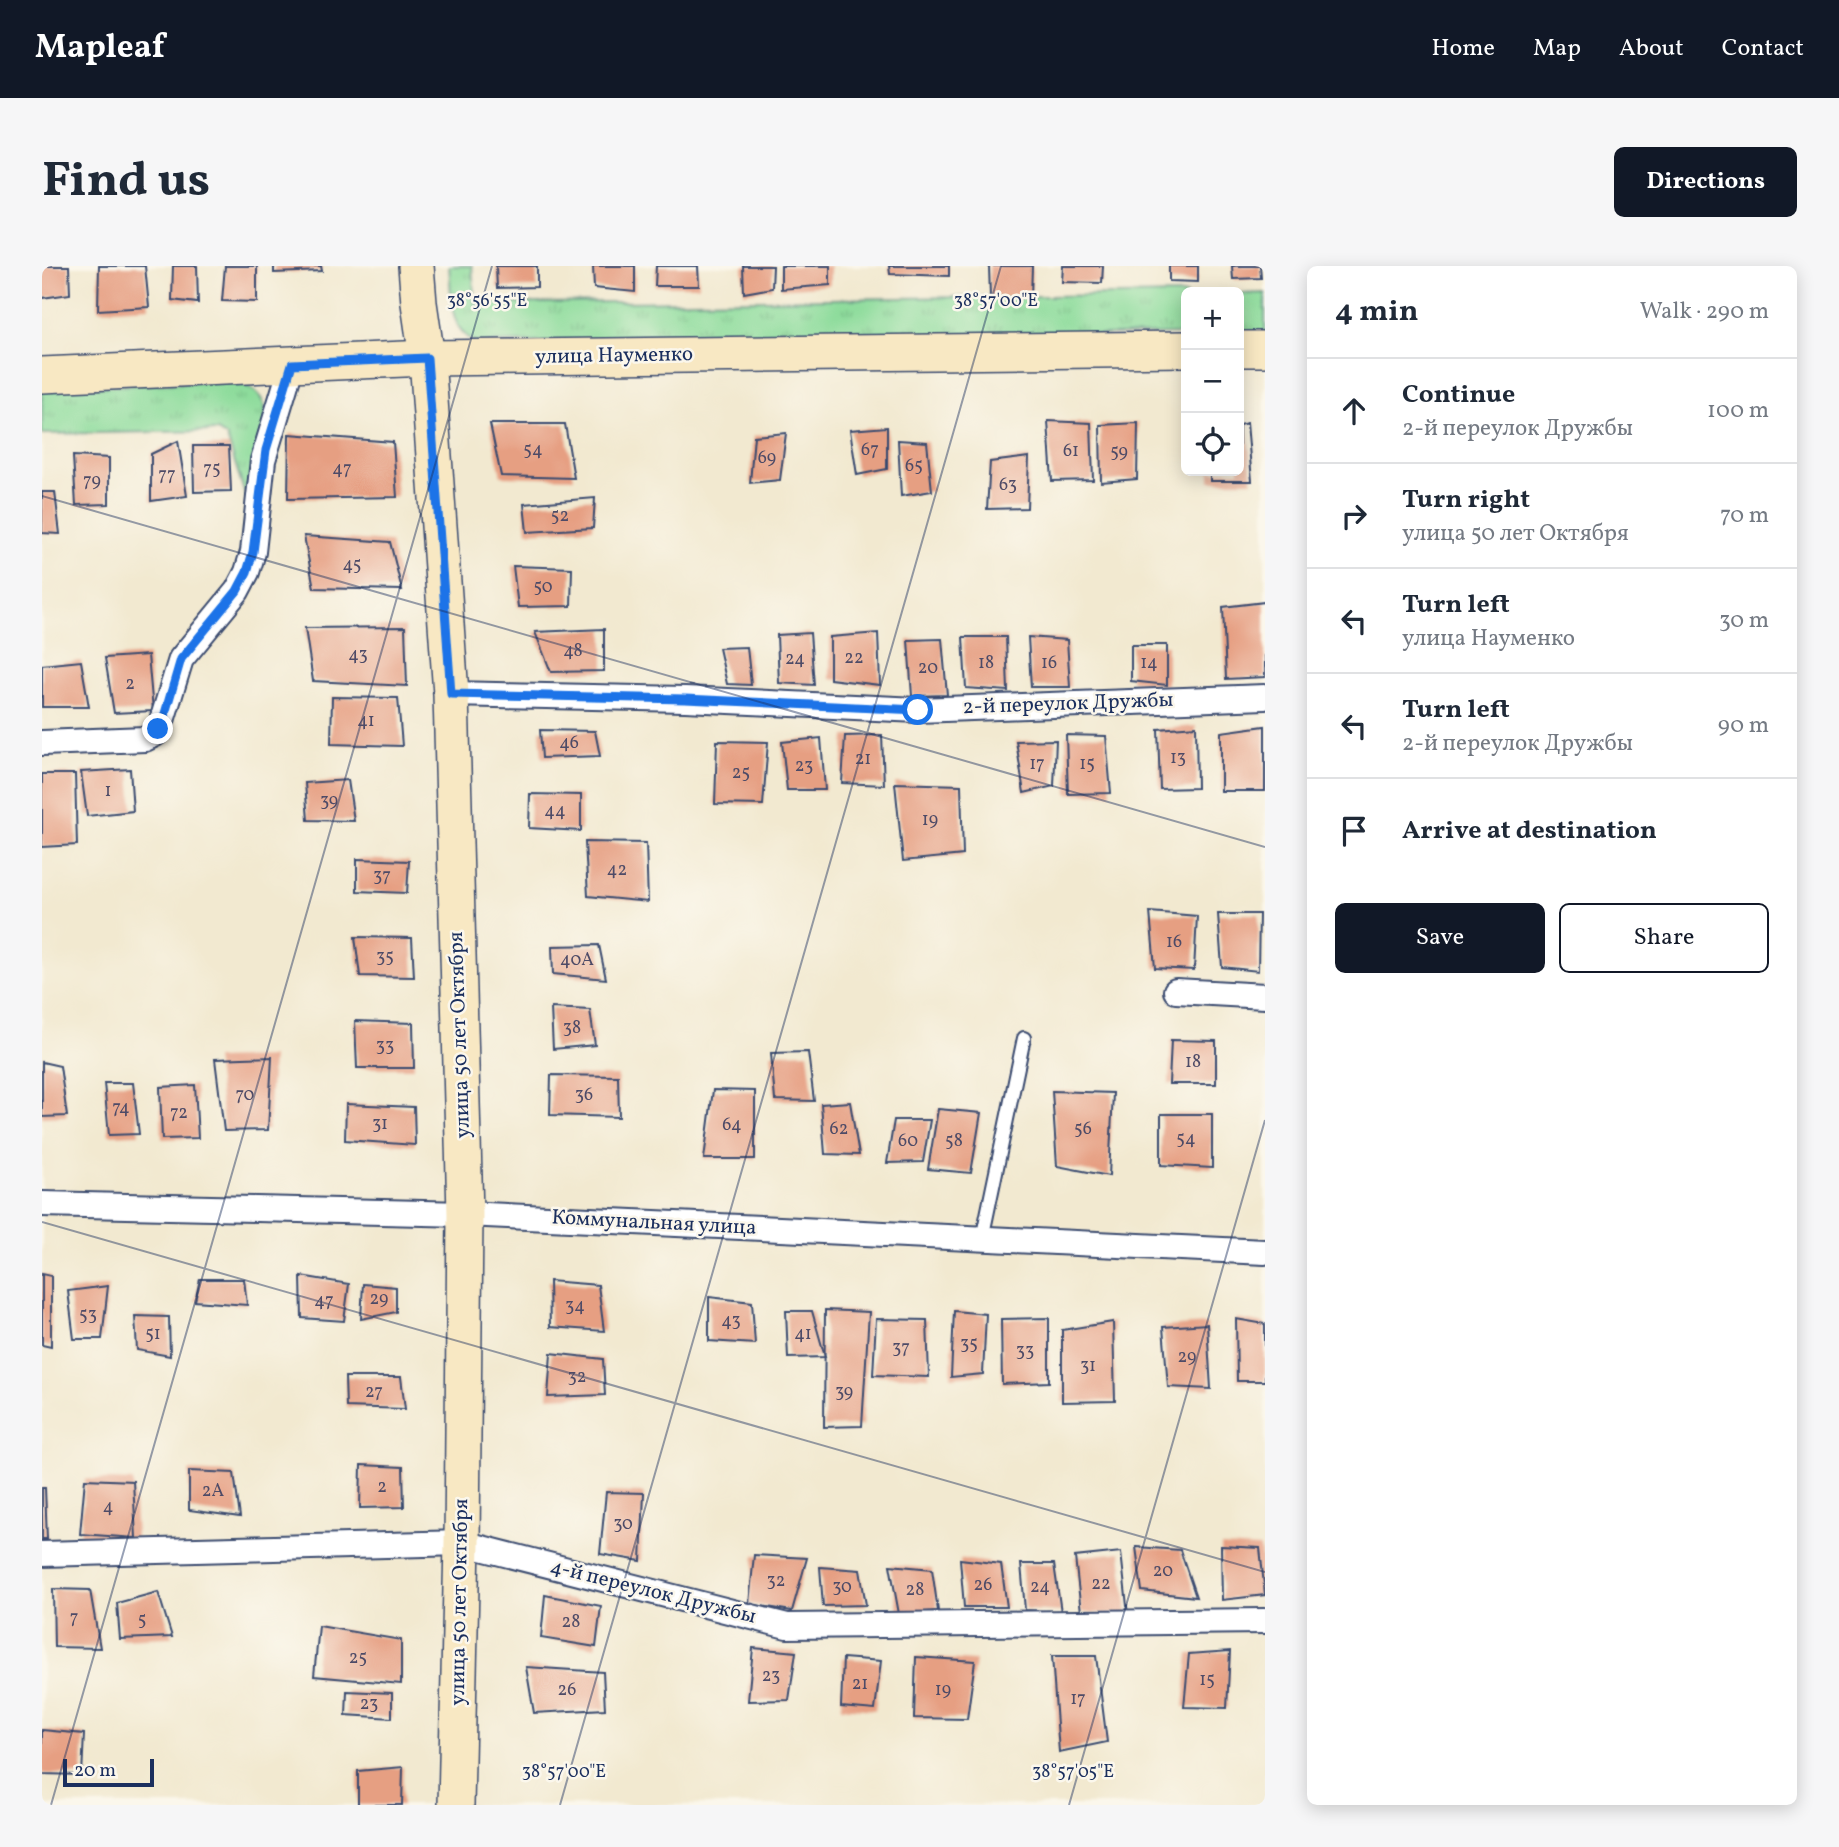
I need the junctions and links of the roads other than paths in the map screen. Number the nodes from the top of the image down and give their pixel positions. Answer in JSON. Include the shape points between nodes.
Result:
{"nodes":[{"id":1,"x":416,"y":266,"type":"edge"},
{"id":2,"x":1265,"y":348,"type":"edge"},
{"id":3,"x":1181,"y":349,"type":"edge"},
{"id":4,"x":1244,"y":349,"type":"edge"},
{"id":5,"x":427,"y":358,"type":"junction"},
{"id":6,"x":292,"y":364,"type":"junction"},
{"id":7,"x":42,"y":375,"type":"edge"},
{"id":8,"x":451,"y":694,"type":"junction"},
{"id":9,"x":1265,"y":697,"type":"edge"},
{"id":10,"x":42,"y":743,"type":"edge"},
{"id":11,"x":1176,"y":992,"type":"dead end"},
{"id":12,"x":1265,"y":996,"type":"edge"},
{"id":13,"x":1024,"y":1038,"type":"dead end"},
{"id":14,"x":42,"y":1204,"type":"edge"},
{"id":15,"x":465,"y":1214,"type":"junction"},
{"id":16,"x":982,"y":1239,"type":"junction"},
{"id":17,"x":1265,"y":1252,"type":"edge"},
{"id":18,"x":463,"y":1543,"type":"junction"},
{"id":19,"x":42,"y":1554,"type":"edge"},
{"id":20,"x":1265,"y":1621,"type":"edge"},
{"id":21,"x":456,"y":1805,"type":"edge"}],
"edges":[{"from":1,"to":5,"type":"main road","name":"улица 50 лет Октября"},
{"from":2,"to":4,"type":"main road"},
{"from":3,"to":5,"type":"main road","name":"улица Науменко"},
{"from":5,"to":6,"type":"main road","name":"улица Науменко"},
{"from":5,"to":8,"type":"main road","name":"улица 50 лет Октября"},
{"from":6,"to":7,"type":"main road","name":"улица Науменко"},
{"from":6,"to":10,"type":"street","via":[[266,450],[247,572],[237,591],[181,659],[158,729],[145,739]]},
{"from":8,"to":9,"type":"street","name":"2-й переулок Дружбы","via":[[918,710]]},
{"from":8,"to":15,"type":"main road","name":"улица 50 лет Октября"},
{"from":11,"to":12,"type":"street"},
{"from":13,"to":16,"type":"lane"},
{"from":14,"to":15,"type":"street","name":"Коммунальная улица"},
{"from":15,"to":16,"type":"street","name":"Коммунальная улица"},
{"from":15,"to":18,"type":"main road","name":"улица 50 лет Октября"},
{"from":16,"to":17,"type":"street","name":"Коммунальная улица"},
{"from":18,"to":19,"type":"street","name":"4-й переулок Дружбы"},
{"from":18,"to":20,"type":"street","name":"4-й переулок Дружбы","via":[[787,1626]]},
{"from":18,"to":21,"type":"main road","name":"улица 50 лет Октября"}]}
